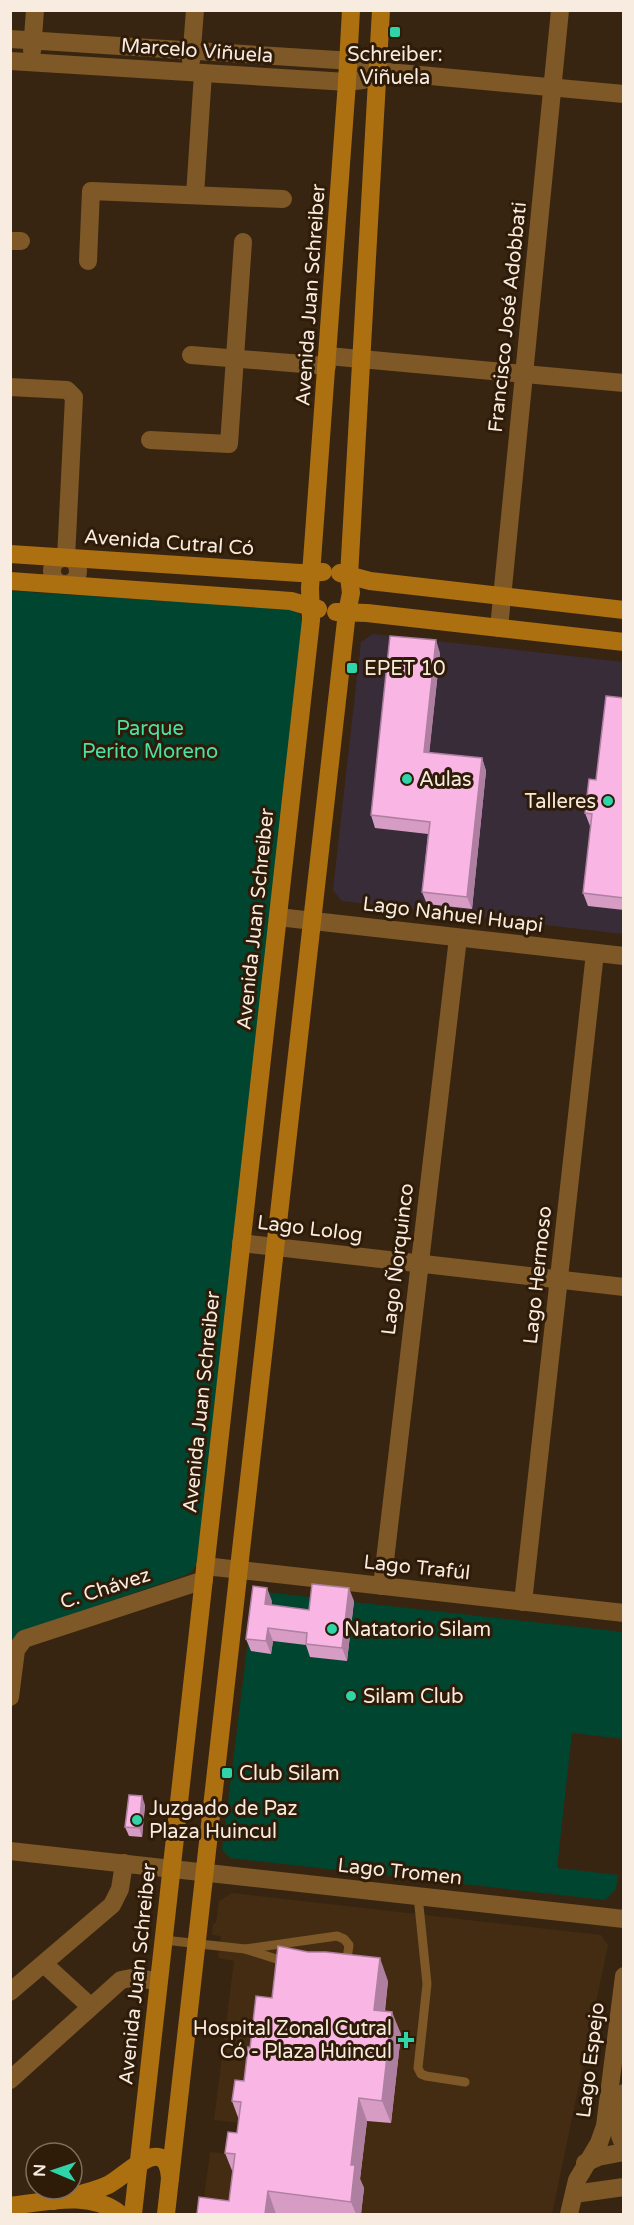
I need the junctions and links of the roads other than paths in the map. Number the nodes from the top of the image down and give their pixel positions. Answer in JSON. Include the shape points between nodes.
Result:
{"nodes":[{"id":1,"x":35,"y":10,"type":"edge"},
{"id":2,"x":195,"y":10,"type":"edge"},
{"id":3,"x":351,"y":10,"type":"edge"},
{"id":4,"x":381,"y":10,"type":"edge"},
{"id":5,"x":560,"y":10,"type":"edge"},
{"id":6,"x":10,"y":39,"type":"edge"},
{"id":7,"x":33,"y":41,"type":"junction"},
{"id":8,"x":192,"y":51,"type":"junction"},
{"id":9,"x":10,"y":61,"type":"edge"},
{"id":10,"x":349,"y":61,"type":"junction"},
{"id":11,"x":30,"y":62,"type":"junction"},
{"id":12,"x":378,"y":71,"type":"junction"},
{"id":13,"x":197,"y":72,"type":"junction"},
{"id":14,"x":347,"y":82,"type":"junction"},
{"id":15,"x":553,"y":87,"type":"junction"},
{"id":16,"x":624,"y":94,"type":"edge"},
{"id":17,"x":195,"y":195,"type":"junction"},
{"id":18,"x":283,"y":199,"type":"dead end"},
{"id":19,"x":243,"y":242,"type":"dead end"},
{"id":20,"x":88,"y":261,"type":"dead end"},
{"id":21,"x":191,"y":355,"type":"dead end"},
{"id":22,"x":235,"y":358,"type":"junction"},
{"id":23,"x":361,"y":359,"type":"junction"},
{"id":24,"x":327,"y":361,"type":"junction"},
{"id":25,"x":524,"y":374,"type":"junction"},
{"id":26,"x":624,"y":383,"type":"edge"},
{"id":27,"x":10,"y":387,"type":"edge"},
{"id":28,"x":150,"y":440,"type":"dead end"},
{"id":29,"x":10,"y":554,"type":"edge"},
{"id":30,"x":66,"y":558,"type":"junction"},
{"id":31,"x":10,"y":581,"type":"edge"},
{"id":32,"x":64,"y":585,"type":"junction"},
{"id":33,"x":329,"y":591,"type":"junction"},
{"id":34,"x":502,"y":596,"type":"junction"},
{"id":35,"x":624,"y":610,"type":"edge"},
{"id":36,"x":499,"y":628,"type":"junction"},
{"id":37,"x":624,"y":642,"type":"edge"},
{"id":38,"x":278,"y":917,"type":"junction"},
{"id":39,"x":312,"y":921,"type":"junction"},
{"id":40,"x":458,"y":938,"type":"junction"},
{"id":41,"x":596,"y":953,"type":"junction"},
{"id":42,"x":624,"y":956,"type":"edge"},
{"id":43,"x":241,"y":1243,"type":"junction"},
{"id":44,"x":276,"y":1247,"type":"junction"},
{"id":45,"x":420,"y":1263,"type":"junction"},
{"id":46,"x":559,"y":1280,"type":"junction"},
{"id":47,"x":624,"y":1287,"type":"edge"},
{"id":48,"x":239,"y":1570,"type":"junction"},
{"id":49,"x":205,"y":1573,"type":"junction"},
{"id":50,"x":382,"y":1586,"type":"junction"},
{"id":51,"x":523,"y":1602,"type":"junction"},
{"id":52,"x":624,"y":1613,"type":"edge"},
{"id":53,"x":10,"y":1697,"type":"edge"},
{"id":54,"x":10,"y":1851,"type":"edge"},
{"id":55,"x":124,"y":1863,"type":"junction"},
{"id":56,"x":172,"y":1868,"type":"junction"},
{"id":57,"x":205,"y":1872,"type":"junction"},
{"id":58,"x":418,"y":1896,"type":"junction"},
{"id":59,"x":624,"y":1919,"type":"edge"},
{"id":60,"x":164,"y":1940,"type":"junction"},
{"id":61,"x":196,"y":1944,"type":"junction"},
{"id":62,"x":246,"y":1949,"type":"junction"},
{"id":63,"x":44,"y":1964,"type":"junction"},
{"id":64,"x":294,"y":1964,"type":"edge"},
{"id":65,"x":334,"y":1968,"type":"edge"},
{"id":66,"x":624,"y":1976,"type":"edge"},
{"id":67,"x":159,"y":1981,"type":"junction"},
{"id":68,"x":10,"y":1992,"type":"edge"},
{"id":69,"x":92,"y":2007,"type":"junction"},
{"id":70,"x":10,"y":2080,"type":"edge"},
{"id":71,"x":465,"y":2082,"type":"dead end"},
{"id":72,"x":624,"y":2093,"type":"edge"},
{"id":73,"x":624,"y":2144,"type":"edge"},
{"id":74,"x":624,"y":2152,"type":"edge"},
{"id":75,"x":139,"y":2162,"type":"junction"},
{"id":76,"x":585,"y":2163,"type":"junction"},
{"id":77,"x":170,"y":2178,"type":"junction"},
{"id":78,"x":624,"y":2187,"type":"edge"},
{"id":79,"x":84,"y":2192,"type":"edge"},
{"id":80,"x":574,"y":2194,"type":"junction"},
{"id":81,"x":53,"y":2201,"type":"edge"},
{"id":82,"x":84,"y":2201,"type":"edge"},
{"id":83,"x":10,"y":2206,"type":"edge"},
{"id":84,"x":120,"y":2214,"type":"edge"},
{"id":85,"x":133,"y":2214,"type":"edge"},
{"id":86,"x":166,"y":2214,"type":"edge"},
{"id":87,"x":569,"y":2214,"type":"edge"}],
"edges":[{"from":1,"to":7,"type":"street"},
{"from":2,"to":8,"type":"street"},
{"from":3,"to":10,"type":"main road","name":"Avenida Juan Schreiber"},
{"from":4,"to":12,"type":"main road","name":"Avenida Juan Schreiber"},
{"from":5,"to":15,"type":"street","name":"Francisco José Adobbati"},
{"from":6,"to":7,"type":"street","name":"Marcelo Viñuela"},
{"from":7,"to":8,"type":"street","name":"Marcelo Viñuela"},
{"from":7,"to":11,"type":"street"},
{"from":8,"to":10,"type":"street","name":"Marcelo Viñuela"},
{"from":8,"to":13,"type":"street"},
{"from":9,"to":11,"type":"street","name":"Marcelo Viñuela"},
{"from":10,"to":12,"type":"street","name":"Marcelo Viñuela"},
{"from":10,"to":14,"type":"main road","name":"Avenida Juan Schreiber"},
{"from":11,"to":13,"type":"street","name":"Marcelo Viñuela"},
{"from":12,"to":14,"type":"street","name":"Marcelo Viñuela","via":[[363,80]]},
{"from":12,"to":15,"type":"street","name":"Marcelo Viñuela"},
{"from":12,"to":23,"type":"main road","name":"Avenida Juan Schreiber"},
{"from":13,"to":14,"type":"street","name":"Marcelo Viñuela"},
{"from":13,"to":17,"type":"street"},
{"from":14,"to":24,"type":"main road","name":"Avenida Juan Schreiber"},
{"from":15,"to":16,"type":"street","name":"Marcelo Viñuela"},
{"from":15,"to":25,"type":"street","name":"Francisco José Adobbati"},
{"from":17,"to":18,"type":"street"},
{"from":17,"to":20,"type":"street","via":[[91,191]]},
{"from":19,"to":22,"type":"street"},
{"from":21,"to":22,"type":"street"},
{"from":22,"to":24,"type":"street"},
{"from":22,"to":28,"type":"street","via":[[229,444]]},
{"from":23,"to":24,"type":"street"},
{"from":23,"to":25,"type":"street"},
{"from":23,"to":33,"type":"main road","name":"Avenida Juan Schreiber"},
{"from":24,"to":33,"type":"main road","name":"Avenida Juan Schreiber"},
{"from":25,"to":26,"type":"street"},
{"from":25,"to":34,"type":"street","name":"Francisco José Adobbati"},
{"from":27,"to":30,"type":"street","via":[[64,389],[74,397]]},
{"from":29,"to":30,"type":"main road","name":"Avenida Cutral Có"},
{"from":30,"to":32,"type":"street","via":[[57,560],[52,573]]},
{"from":30,"to":33,"type":"main road","name":"Avenida Cutral Có"},
{"from":31,"to":32,"type":"main road","name":"Avenida Cutral Có"},
{"from":32,"to":33,"type":"main road","name":"Avenida Cutral Có","via":[[291,601]]},
{"from":33,"to":34,"type":"main road","name":"Avenida Cutral Có","via":[[370,581]]},
{"from":33,"to":36,"type":"main road","name":"Avenida Cutral Có"},
{"from":33,"to":38,"type":"main road","name":"Avenida Juan Schreiber","via":[[310,620]]},
{"from":33,"to":39,"type":"main road","name":"Avenida Juan Schreiber"},
{"from":34,"to":35,"type":"main road","name":"Avenida Cutral Có"},
{"from":34,"to":36,"type":"street","name":"Francisco José Adobbati"},
{"from":36,"to":37,"type":"main road","name":"Avenida Cutral Có"},
{"from":38,"to":39,"type":"street","name":"Lago Nahuel Huapi"},
{"from":38,"to":43,"type":"main road","name":"Avenida Juan Schreiber"},
{"from":39,"to":40,"type":"street","name":"Lago Nahuel Huapi"},
{"from":39,"to":44,"type":"main road","name":"Avenida Juan Schreiber"},
{"from":40,"to":41,"type":"street","name":"Lago Nahuel Huapi"},
{"from":40,"to":45,"type":"street","name":"Lago Ñorquinco"},
{"from":41,"to":42,"type":"street","name":"Lago Nahuel Huapi"},
{"from":41,"to":46,"type":"street","name":"Lago Hermoso"},
{"from":43,"to":44,"type":"street","name":"Lago Lolog"},
{"from":43,"to":49,"type":"main road","name":"Avenida Juan Schreiber"},
{"from":44,"to":45,"type":"street","name":"Lago Lolog"},
{"from":44,"to":48,"type":"main road","name":"Avenida Juan Schreiber"},
{"from":45,"to":46,"type":"street","name":"Lago Lolog"},
{"from":45,"to":50,"type":"street","name":"Lago Ñorquinco"},
{"from":46,"to":47,"type":"street","name":"Lago Lolog"},
{"from":46,"to":51,"type":"street","name":"Lago Hermoso"},
{"from":48,"to":49,"type":"street","name":"Lago Trafúl"},
{"from":48,"to":50,"type":"street","name":"Lago Trafúl"},
{"from":48,"to":57,"type":"main road","name":"Avenida Juan Schreiber"},
{"from":49,"to":53,"type":"street","name":"C. Chávez","via":[[21,1642],[15,1655]]},
{"from":49,"to":56,"type":"main road","name":"Avenida Juan Schreiber"},
{"from":50,"to":51,"type":"street","name":"Lago Trafúl"},
{"from":51,"to":52,"type":"street","name":"Lago Trafúl"},
{"from":54,"to":55,"type":"street","name":"Lago Tromen"},
{"from":55,"to":56,"type":"street","name":"Lago Tromen"},
{"from":55,"to":63,"type":"street","via":[[120,1889],[112,1905]]},
{"from":56,"to":57,"type":"street","name":"Lago Tromen"},
{"from":56,"to":60,"type":"main road","name":"Avenida Juan Schreiber"},
{"from":57,"to":58,"type":"street","name":"Lago Tromen"},
{"from":57,"to":61,"type":"main road","name":"Avenida Juan Schreiber"},
{"from":58,"to":59,"type":"street","name":"Lago Tromen"},
{"from":58,"to":71,"type":"lane","via":[[427,1993],[417,2068],[426,2076]]},
{"from":60,"to":61,"type":"lane"},
{"from":60,"to":67,"type":"main road","name":"Avenida Juan Schreiber"},
{"from":61,"to":62,"type":"lane"},
{"from":61,"to":77,"type":"main road","name":"Avenida Juan Schreiber"},
{"from":62,"to":64,"type":"lane"},
{"from":62,"to":65,"type":"lane","via":[[337,1936],[348,1942],[350,1949],[345,1963]]},
{"from":63,"to":68,"type":"street"},
{"from":63,"to":69,"type":"street"},
{"from":66,"to":76,"type":"street","name":"Lago Espejo","via":[[608,2116],[599,2143]]},
{"from":67,"to":69,"type":"street","via":[[124,1979]]},
{"from":67,"to":75,"type":"main road","name":"Avenida Juan Schreiber"},
{"from":69,"to":70,"type":"street"},
{"from":72,"to":73,"type":"street","name":"Lago Espejo","via":[[619,2136]]},
{"from":74,"to":76,"type":"street"},
{"from":75,"to":77,"type":"main road","via":[[149,2157],[162,2159]]},
{"from":75,"to":79,"type":"main road","via":[[121,2178]]},
{"from":75,"to":85,"type":"main road","name":"Avenida Juan Schreiber"},
{"from":76,"to":80,"type":"street","name":"Lago Espejo"},
{"from":77,"to":86,"type":"main road","name":"Avenida Juan Schreiber"},
{"from":78,"to":80,"type":"street"},
{"from":80,"to":87,"type":"street","name":"Lago Espejo"},
{"from":81,"to":83,"type":"main road"},
{"from":82,"to":84,"type":"main road","via":[[97,2201]]}]}
